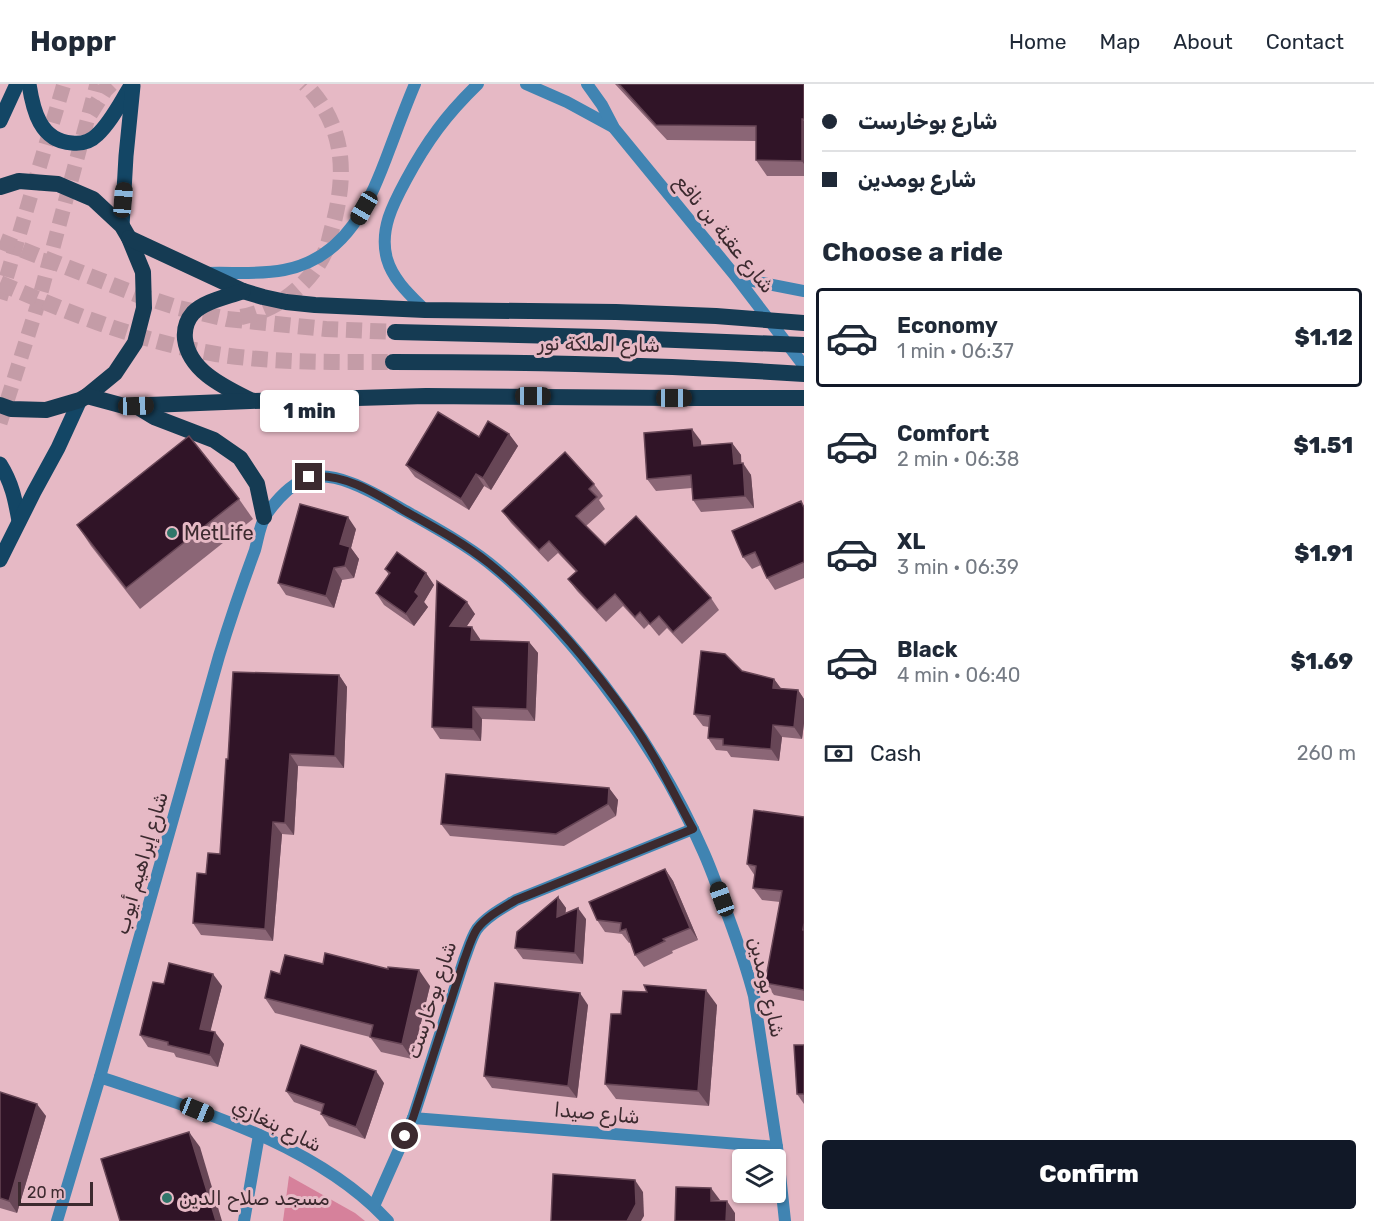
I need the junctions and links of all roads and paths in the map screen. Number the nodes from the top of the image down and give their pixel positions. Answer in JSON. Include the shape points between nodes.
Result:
{"nodes":[{"id":1,"x":17,"y":84,"type":"edge"},
{"id":2,"x":29,"y":84,"type":"edge"},
{"id":3,"x":133,"y":84,"type":"edge"},
{"id":4,"x":415,"y":84,"type":"edge"},
{"id":5,"x":478,"y":84,"type":"edge"},
{"id":6,"x":526,"y":84,"type":"edge"},
{"id":7,"x":587,"y":84,"type":"edge"},
{"id":8,"x":0,"y":121,"type":"edge"},
{"id":9,"x":614,"y":128,"type":"junction"},
{"id":10,"x":0,"y":187,"type":"edge"},
{"id":11,"x":125,"y":232,"type":"junction"},
{"id":12,"x":204,"y":273,"type":"junction"},
{"id":13,"x":737,"y":278,"type":"junction"},
{"id":14,"x":243,"y":291,"type":"junction"},
{"id":15,"x":804,"y":291,"type":"edge"},
{"id":16,"x":425,"y":310,"type":"junction"},
{"id":17,"x":804,"y":323,"type":"edge"},
{"id":18,"x":395,"y":332,"type":"tunnel mouth"},
{"id":19,"x":804,"y":345,"type":"edge"},
{"id":20,"x":393,"y":362,"type":"tunnel mouth"},
{"id":21,"x":804,"y":366,"type":"edge"},
{"id":22,"x":804,"y":374,"type":"edge"},
{"id":23,"x":83,"y":398,"type":"junction"},
{"id":24,"x":804,"y":398,"type":"edge"},
{"id":25,"x":250,"y":401,"type":"junction"},
{"id":26,"x":0,"y":405,"type":"edge"},
{"id":27,"x":136,"y":406,"type":"junction"},
{"id":28,"x":0,"y":464,"type":"edge"},
{"id":29,"x":264,"y":517,"type":"junction"},
{"id":30,"x":19,"y":521,"type":"junction"},
{"id":31,"x":0,"y":560,"type":"edge"},
{"id":32,"x":693,"y":829,"type":"junction"},
{"id":33,"x":100,"y":1077,"type":"junction"},
{"id":34,"x":413,"y":1118,"type":"junction"},
{"id":35,"x":259,"y":1134,"type":"junction"},
{"id":36,"x":777,"y":1147,"type":"junction"},
{"id":37,"x":374,"y":1206,"type":"junction"},
{"id":38,"x":57,"y":1221,"type":"edge"},
{"id":39,"x":244,"y":1221,"type":"edge"},
{"id":40,"x":388,"y":1221,"type":"edge"},
{"id":41,"x":785,"y":1221,"type":"edge"}],
"edges":[{"from":1,"to":8,"type":"main road"},
{"from":2,"to":3,"type":"main road","via":[[40,124],[48,134],[67,143],[80,143],[96,136]]},
{"from":3,"to":11,"type":"main road","via":[[126,156]]},
{"from":4,"to":12,"type":"street","via":[[370,198],[358,219],[333,246],[318,258],[285,270]]},
{"from":5,"to":16,"type":"street","via":[[431,137],[386,225],[387,258],[393,272]]},
{"from":6,"to":9,"type":"street","name":"شارع عقبة بن نافع"},
{"from":7,"to":9,"type":"street","name":"شارع عقبة بن نافع"},
{"from":9,"to":13,"type":"street","name":"شارع عقبة بن نافع"},
{"from":10,"to":11,"type":"highway","via":[[19,181],[58,184],[93,200]]},
{"from":11,"to":12,"type":"highway"},
{"from":11,"to":23,"type":"highway","via":[[143,272],[144,308],[135,343],[115,373]]},
{"from":12,"to":14,"type":"highway"},
{"from":13,"to":15,"type":"street"},
{"from":13,"to":21,"type":"street","name":"شارع عقبة بن نافع"},
{"from":14,"to":16,"type":"highway","via":[[315,305]]},
{"from":14,"to":25,"type":"highway","via":[[194,312],[184,333],[186,346],[198,367]]},
{"from":16,"to":17,"type":"highway","via":[[705,315]]},
{"from":18,"to":19,"type":"highway","name":"شارع الملكة نور"},
{"from":20,"to":22,"type":"highway","name":"شارع الملكة نور","via":[[662,366]]},
{"from":23,"to":26,"type":"highway","via":[[46,410]]},
{"from":23,"to":27,"type":"highway"},
{"from":23,"to":30,"type":"main road"},
{"from":24,"to":25,"type":"highway","via":[[426,396]]},
{"from":25,"to":27,"type":"highway"},
{"from":27,"to":29,"type":"highway","via":[[230,449],[257,484]]},
{"from":28,"to":30,"type":"main road","via":[[13,489]]},
{"from":29,"to":32,"type":"street","name":"شارع بومدين","via":[[288,490],[303,480],[333,477],[390,502],[488,563],[538,608],[598,677],[654,757]]},
{"from":29,"to":33,"type":"street","name":"شارع إبراهيم أيوب","via":[[219,656]]},
{"from":30,"to":31,"type":"main road"},
{"from":32,"to":34,"type":"street","name":"شارع بوخارست","via":[[516,900],[477,929]]},
{"from":32,"to":36,"type":"street","name":"شارع بومدين","via":[[716,881],[754,996]]},
{"from":33,"to":35,"type":"street","name":"شارع بنغازي"},
{"from":33,"to":38,"type":"street","name":"شارع إبراهيم أيوب"},
{"from":34,"to":36,"type":"street","name":"شارع صيدا"},
{"from":34,"to":37,"type":"street","name":"شارع بوخارست"},
{"from":35,"to":37,"type":"street","name":"شارع بنغازي","via":[[338,1179]]},
{"from":35,"to":39,"type":"street"},
{"from":36,"to":41,"type":"street","name":"شارع بومدين"},
{"from":37,"to":40,"type":"street","name":"شارع بنغازي"}]}
